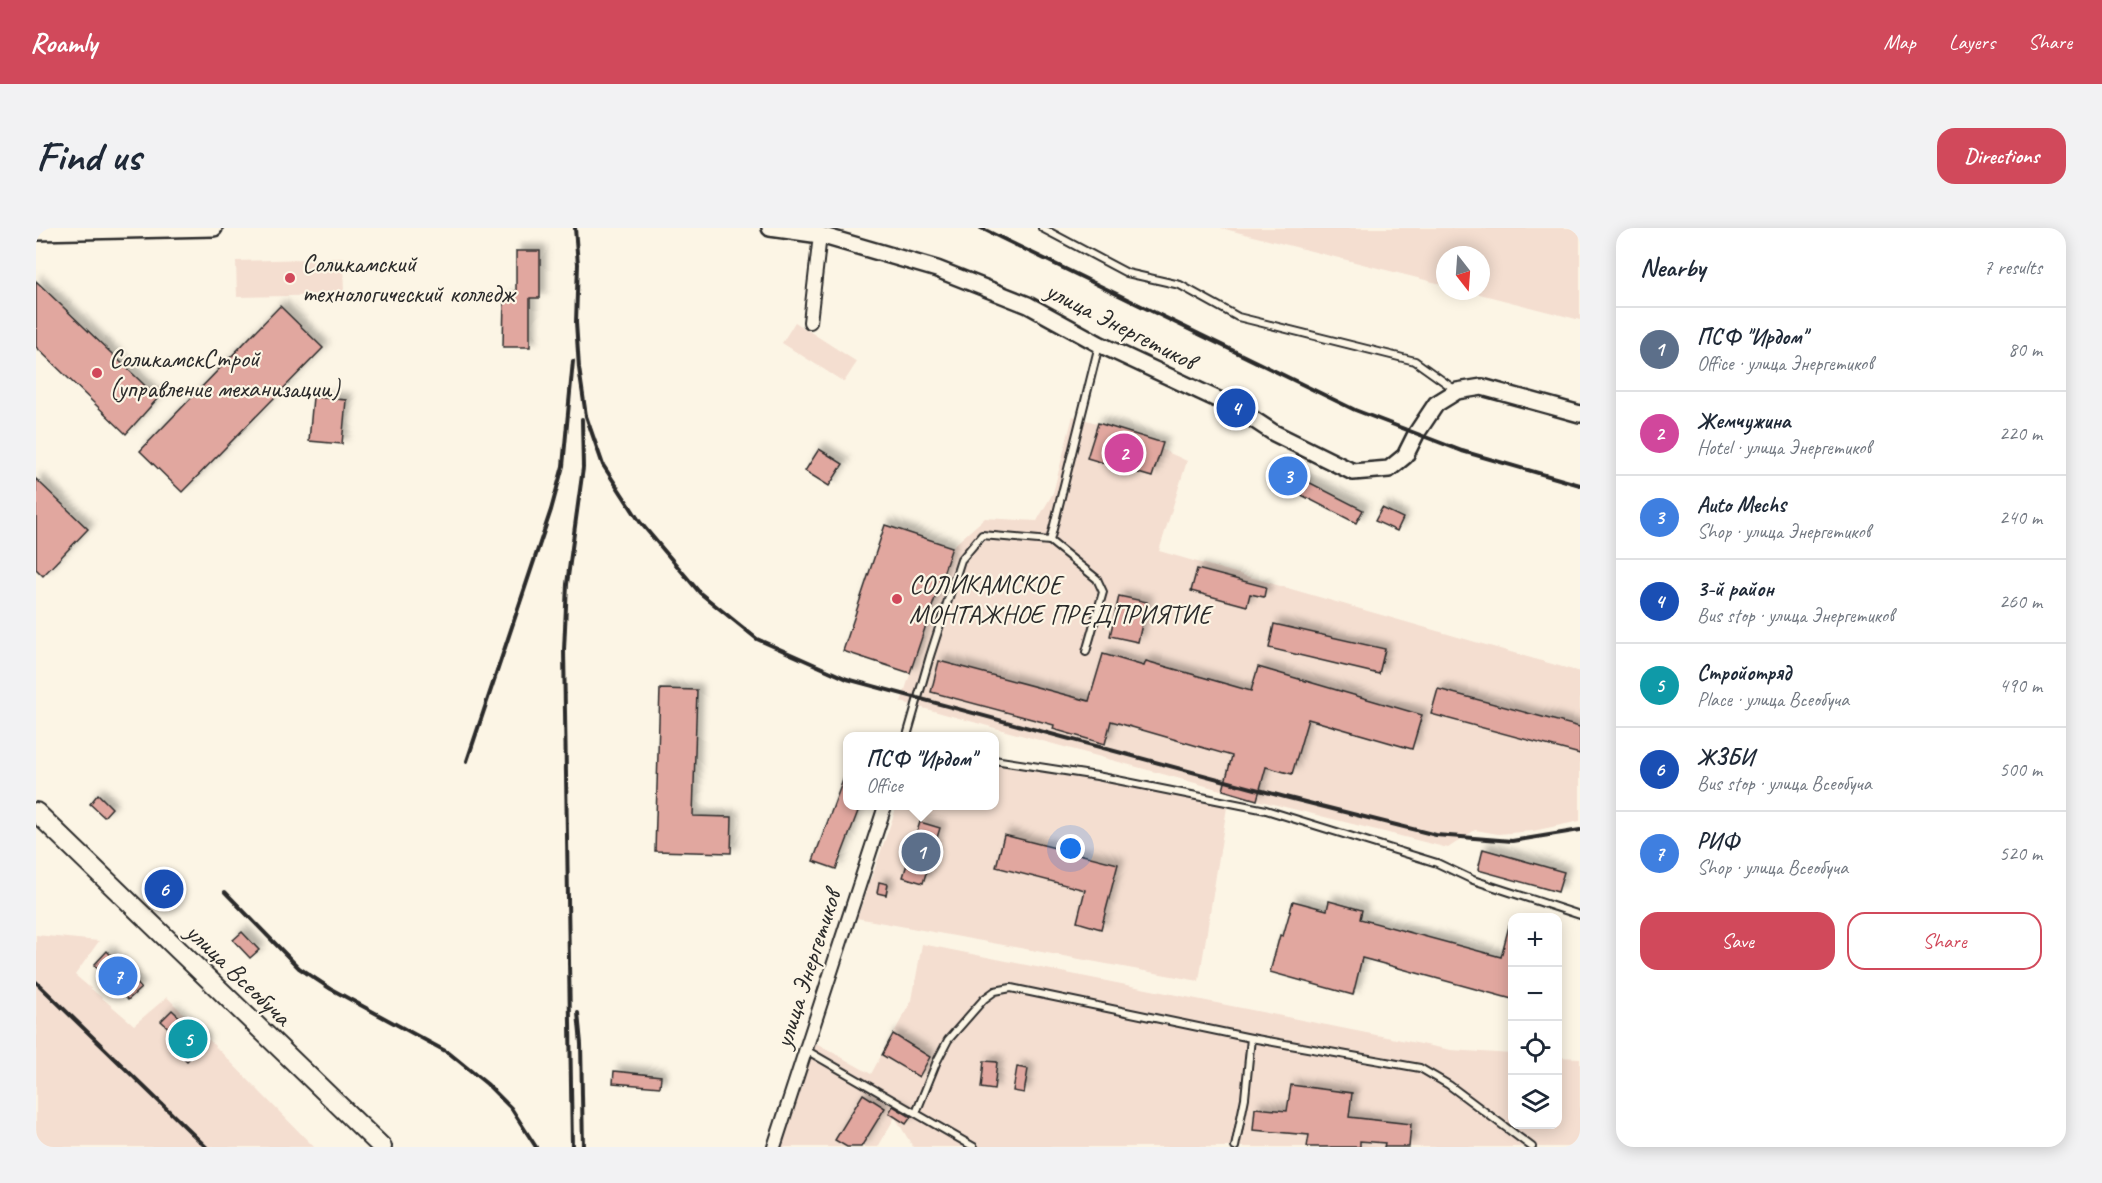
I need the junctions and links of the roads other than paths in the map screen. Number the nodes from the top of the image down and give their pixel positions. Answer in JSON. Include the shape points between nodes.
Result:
{"nodes":[{"id":1,"x":214,"y":228,"type":"edge"},
{"id":2,"x":771,"y":228,"type":"edge"},
{"id":3,"x":1042,"y":228,"type":"edge"},
{"id":4,"x":36,"y":232,"type":"edge"},
{"id":5,"x":819,"y":235,"type":"junction"},
{"id":6,"x":810,"y":322,"type":"dead end"},
{"id":7,"x":1099,"y":344,"type":"junction"},
{"id":8,"x":1457,"y":391,"type":"junction"},
{"id":9,"x":1580,"y":414,"type":"edge"},
{"id":10,"x":1050,"y":542,"type":"junction"},
{"id":11,"x":1086,"y":652,"type":"dead end"},
{"id":12,"x":908,"y":732,"type":"edge"},
{"id":13,"x":999,"y":761,"type":"edge"},
{"id":14,"x":884,"y":810,"type":"edge"},
{"id":15,"x":36,"y":812,"type":"edge"},
{"id":16,"x":1580,"y":915,"type":"edge"},
{"id":17,"x":1251,"y":1038,"type":"junction"},
{"id":18,"x":806,"y":1050,"type":"junction"},
{"id":19,"x":916,"y":1113,"type":"junction"},
{"id":20,"x":382,"y":1147,"type":"edge"},
{"id":21,"x":774,"y":1147,"type":"edge"},
{"id":22,"x":974,"y":1147,"type":"edge"},
{"id":23,"x":1235,"y":1147,"type":"edge"},
{"id":24,"x":1532,"y":1147,"type":"edge"}],
"edges":[{"from":1,"to":4,"type":"street"},
{"from":2,"to":5,"type":"street","name":"улица Энергетиков"},
{"from":3,"to":8,"type":"lane","via":[[1127,273],[1180,285],[1238,317],[1415,361]]},
{"from":5,"to":6,"type":"street"},
{"from":5,"to":7,"type":"street","name":"улица Энергетиков","via":[[937,269],[1028,305]]},
{"from":7,"to":8,"type":"street","name":"улица Энергетиков","via":[[1236,408],[1274,433],[1353,472],[1389,469],[1397,463],[1436,404]]},
{"from":7,"to":10,"type":"lane"},
{"from":8,"to":9,"type":"street","via":[[1482,387]]},
{"from":10,"to":11,"type":"lane","via":[[1097,579],[1103,592]]},
{"from":10,"to":12,"type":"lane","via":[[982,535],[962,560]]},
{"from":13,"to":16,"type":"lane","via":[[1266,810],[1437,863],[1473,880]]},
{"from":14,"to":18,"type":"street","name":"улица Энергетиков"},
{"from":15,"to":20,"type":"main road","name":"улица Всеобуча"},
{"from":17,"to":19,"type":"lane","via":[[1011,988],[995,991],[948,1040]]},
{"from":17,"to":23,"type":"lane"},
{"from":17,"to":24,"type":"lane","via":[[1420,1068]]},
{"from":18,"to":19,"type":"lane"},
{"from":18,"to":21,"type":"street","name":"улица Энергетиков"},
{"from":19,"to":22,"type":"lane"}]}
